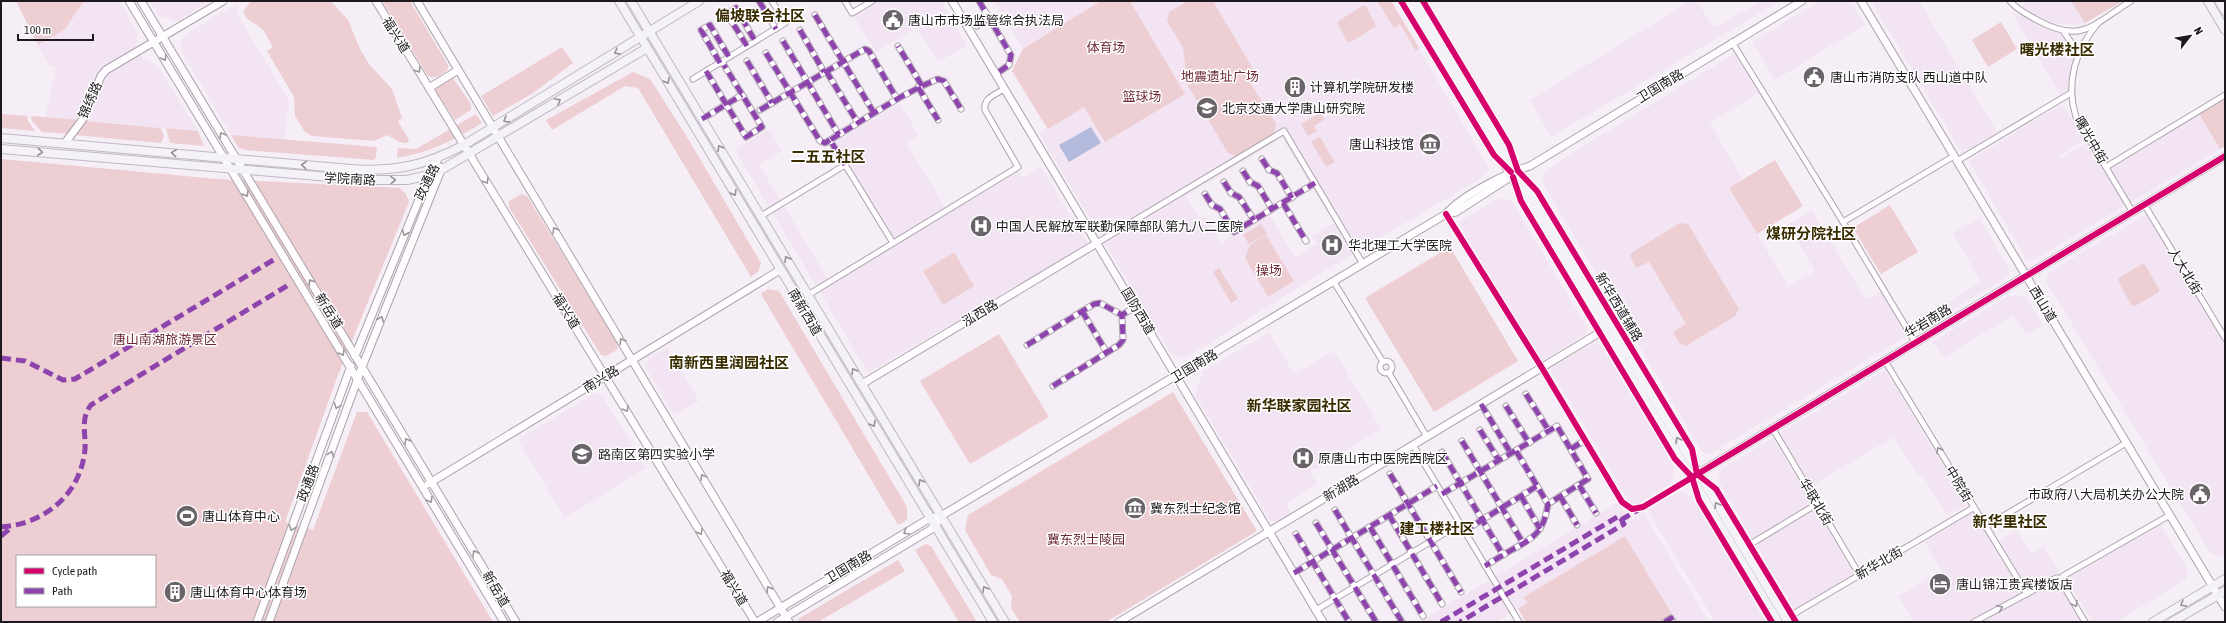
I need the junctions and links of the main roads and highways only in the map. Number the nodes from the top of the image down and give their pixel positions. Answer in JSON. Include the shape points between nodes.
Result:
{"nodes":[{"id":1,"x":619,"y":1,"type":"edge"},
{"id":2,"x":631,"y":1,"type":"edge"},
{"id":3,"x":699,"y":1,"type":"edge"},
{"id":4,"x":1407,"y":1,"type":"edge"},
{"id":5,"x":1415,"y":1,"type":"edge"},
{"id":6,"x":2208,"y":1,"type":"edge"},
{"id":7,"x":2219,"y":1,"type":"edge"},
{"id":8,"x":2225,"y":12,"type":"edge"},
{"id":9,"x":649,"y":30,"type":"junction"},
{"id":10,"x":2225,"y":30,"type":"edge"},
{"id":11,"x":641,"y":38,"type":"junction"},
{"id":12,"x":647,"y":48,"type":"junction"},
{"id":13,"x":1,"y":138,"type":"edge"},
{"id":14,"x":1,"y":149,"type":"edge"},
{"id":15,"x":1514,"y":173,"type":"junction"},
{"id":16,"x":1695,"y":475,"type":"junction"},
{"id":17,"x":2225,"y":579,"type":"edge"},
{"id":18,"x":2221,"y":593,"type":"edge"},
{"id":19,"x":1786,"y":619,"type":"edge"},
{"id":20,"x":993,"y":622,"type":"edge"},
{"id":21,"x":1005,"y":622,"type":"edge"},
{"id":22,"x":2153,"y":622,"type":"edge"},
{"id":23,"x":2172,"y":622,"type":"edge"}],
"edges":[{"from":1,"to":11,"type":"main road","name":"南新西道"},
{"from":2,"to":9,"type":"main road","name":"南新西道"},
{"from":3,"to":9,"type":"main road","name":"学院南路"},
{"from":4,"to":15,"type":"main road"},
{"from":5,"to":15,"type":"main road"},
{"from":6,"to":10,"type":"main road"},
{"from":7,"to":8,"type":"main road"},
{"from":9,"to":11,"type":"main road","name":"学院南路"},
{"from":9,"to":12,"type":"main road"},
{"from":21,"to":9,"type":"main road","name":"南新西道","one_way":true},
{"from":11,"to":12,"type":"main road","name":"南新西道"},
{"from":11,"to":13,"type":"main road","name":"学院南路","one_way":true,"via":[[464,145],[418,166],[392,170],[365,170]]},
{"from":14,"to":12,"type":"main road","name":"学院南路","one_way":true,"via":[[243,171],[387,181],[408,180],[441,170]]},
{"from":12,"to":20,"type":"main road","name":"南新西道","one_way":true},
{"from":16,"to":15,"type":"main road","one_way":true},
{"from":15,"to":16,"type":"main road","via":[[1602,332]]},
{"from":16,"to":19,"type":"main road"},
{"from":17,"to":22,"type":"main road","one_way":true},
{"from":18,"to":23,"type":"main road"}]}
